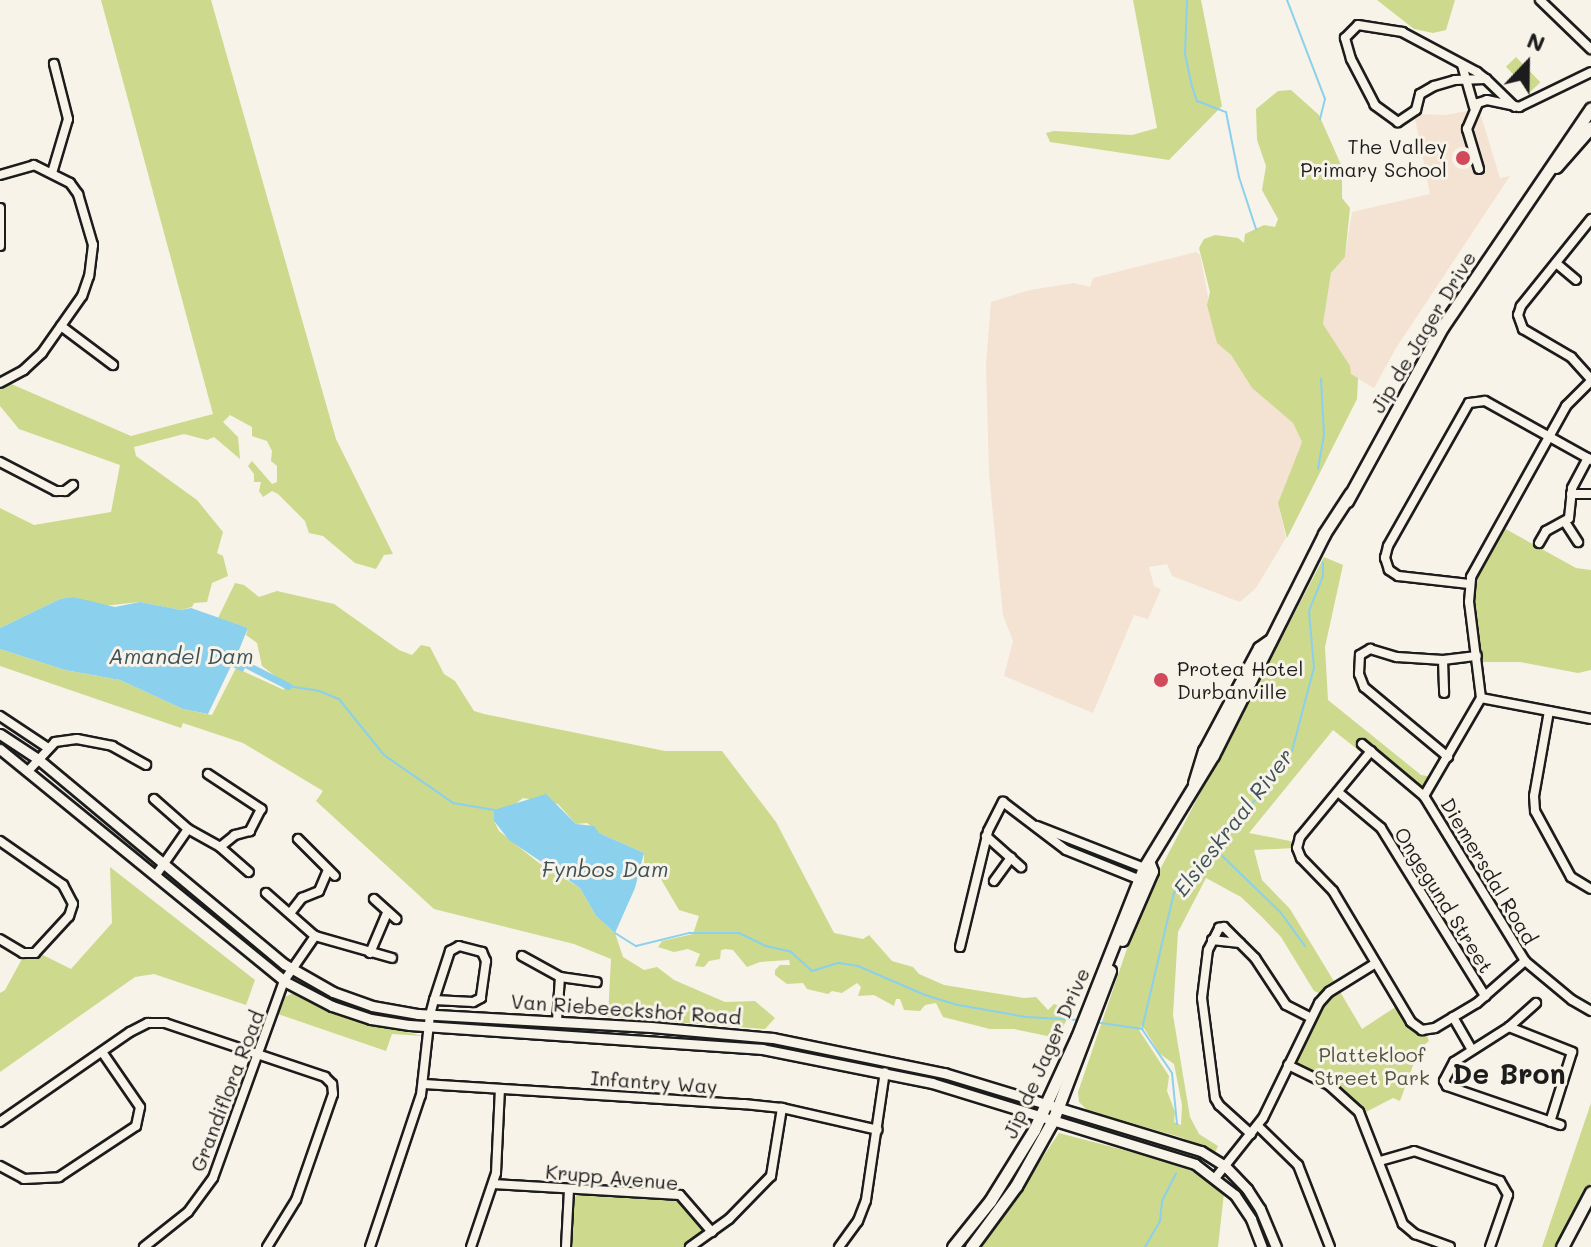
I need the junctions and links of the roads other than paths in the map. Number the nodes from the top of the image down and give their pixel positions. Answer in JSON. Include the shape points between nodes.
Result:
{"nodes":[{"id":1,"x":1540,"y":0,"type":"edge"},
{"id":2,"x":1591,"y":49,"type":"edge"},
{"id":3,"x":54,"y":64,"type":"dead end"},
{"id":4,"x":1462,"y":65,"type":"junction"},
{"id":5,"x":1591,"y":72,"type":"edge"},
{"id":6,"x":1465,"y":79,"type":"junction"},
{"id":7,"x":1486,"y":79,"type":"junction"},
{"id":8,"x":1474,"y":107,"type":"junction"},
{"id":9,"x":1515,"y":107,"type":"junction"},
{"id":10,"x":1591,"y":108,"type":"edge"},
{"id":11,"x":1591,"y":127,"type":"edge"},
{"id":12,"x":1479,"y":169,"type":"dead end"},
{"id":13,"x":52,"y":173,"type":"junction"},
{"id":14,"x":0,"y":175,"type":"edge"},
{"id":15,"x":1535,"y":192,"type":"junction"},
{"id":16,"x":0,"y":208,"type":"edge"},
{"id":17,"x":1591,"y":219,"type":"edge"},
{"id":18,"x":0,"y":246,"type":"edge"},
{"id":19,"x":1556,"y":263,"type":"junction"},
{"id":20,"x":1576,"y":280,"type":"dead end"},
{"id":21,"x":61,"y":326,"type":"junction"},
{"id":22,"x":113,"y":365,"type":"dead end"},
{"id":23,"x":1591,"y":380,"type":"edge"},
{"id":24,"x":0,"y":383,"type":"edge"},
{"id":25,"x":1548,"y":436,"type":"junction"},
{"id":26,"x":1589,"y":459,"type":"edge"},
{"id":27,"x":0,"y":462,"type":"edge"},
{"id":28,"x":73,"y":485,"type":"dead end"},
{"id":29,"x":1571,"y":494,"type":"junction"},
{"id":30,"x":1591,"y":494,"type":"edge"},
{"id":31,"x":1565,"y":522,"type":"junction"},
{"id":32,"x":1578,"y":542,"type":"dead end"},
{"id":33,"x":1539,"y":543,"type":"dead end"},
{"id":34,"x":1469,"y":584,"type":"junction"},
{"id":35,"x":1477,"y":656,"type":"junction"},
{"id":36,"x":1443,"y":660,"type":"junction"},
{"id":37,"x":1444,"y":693,"type":"dead end"},
{"id":38,"x":1481,"y":698,"type":"junction"},
{"id":39,"x":1549,"y":711,"type":"junction"},
{"id":40,"x":0,"y":716,"type":"edge"},
{"id":41,"x":1591,"y":719,"type":"edge"},
{"id":42,"x":0,"y":734,"type":"edge"},
{"id":43,"x":1362,"y":744,"type":"dead end"},
{"id":44,"x":48,"y":748,"type":"junction"},
{"id":45,"x":0,"y":749,"type":"edge"},
{"id":46,"x":1371,"y":751,"type":"junction"},
{"id":47,"x":1448,"y":757,"type":"junction"},
{"id":48,"x":38,"y":759,"type":"junction"},
{"id":49,"x":146,"y":765,"type":"dead end"},
{"id":50,"x":29,"y":770,"type":"junction"},
{"id":51,"x":208,"y":774,"type":"dead end"},
{"id":52,"x":1338,"y":792,"type":"junction"},
{"id":53,"x":1424,"y":796,"type":"junction"},
{"id":54,"x":154,"y":799,"type":"dead end"},
{"id":55,"x":1031,"y":824,"type":"junction"},
{"id":56,"x":188,"y":829,"type":"junction"},
{"id":57,"x":986,"y":836,"type":"junction"},
{"id":58,"x":298,"y":839,"type":"dead end"},
{"id":59,"x":0,"y":841,"type":"edge"},
{"id":60,"x":220,"y":847,"type":"junction"},
{"id":61,"x":1011,"y":858,"type":"junction"},
{"id":62,"x":164,"y":864,"type":"junction"},
{"id":63,"x":1021,"y":867,"type":"dead end"},
{"id":64,"x":249,"y":872,"type":"dead end"},
{"id":65,"x":1143,"y":873,"type":"junction"},
{"id":66,"x":156,"y":875,"type":"junction"},
{"id":67,"x":994,"y":881,"type":"dead end"},
{"id":68,"x":1591,"y":889,"type":"edge"},
{"id":69,"x":266,"y":893,"type":"dead end"},
{"id":70,"x":374,"y":899,"type":"dead end"},
{"id":71,"x":291,"y":912,"type":"junction"},
{"id":72,"x":387,"y":913,"type":"junction"},
{"id":73,"x":396,"y":919,"type":"dead end"},
{"id":74,"x":315,"y":936,"type":"junction"},
{"id":75,"x":0,"y":939,"type":"edge"},
{"id":76,"x":1212,"y":940,"type":"junction"},
{"id":77,"x":1241,"y":943,"type":"junction"},
{"id":78,"x":960,"y":947,"type":"dead end"},
{"id":79,"x":370,"y":953,"type":"junction"},
{"id":80,"x":522,"y":956,"type":"dead end"},
{"id":81,"x":392,"y":958,"type":"dead end"},
{"id":82,"x":1525,"y":961,"type":"junction"},
{"id":83,"x":1376,"y":963,"type":"junction"},
{"id":84,"x":291,"y":969,"type":"junction"},
{"id":85,"x":560,"y":977,"type":"junction"},
{"id":86,"x":284,"y":981,"type":"junction"},
{"id":87,"x":597,"y":982,"type":"dead end"},
{"id":88,"x":1485,"y":996,"type":"junction"},
{"id":89,"x":434,"y":1000,"type":"junction"},
{"id":90,"x":1096,"y":1000,"type":"junction"},
{"id":91,"x":1536,"y":1003,"type":"dead end"},
{"id":92,"x":1591,"y":1011,"type":"edge"},
{"id":93,"x":430,"y":1015,"type":"junction"},
{"id":94,"x":1310,"y":1017,"type":"junction"},
{"id":95,"x":1453,"y":1017,"type":"junction"},
{"id":96,"x":557,"y":1021,"type":"junction"},
{"id":97,"x":429,"y":1027,"type":"junction"},
{"id":98,"x":1509,"y":1027,"type":"junction"},
{"id":99,"x":533,"y":1033,"type":"junction"},
{"id":100,"x":571,"y":1035,"type":"junction"},
{"id":101,"x":1082,"y":1038,"type":"junction"},
{"id":102,"x":1472,"y":1050,"type":"junction"},
{"id":103,"x":102,"y":1052,"type":"junction"},
{"id":104,"x":259,"y":1055,"type":"junction"},
{"id":105,"x":1288,"y":1065,"type":"junction"},
{"id":106,"x":885,"y":1072,"type":"junction"},
{"id":107,"x":424,"y":1084,"type":"junction"},
{"id":108,"x":500,"y":1089,"type":"junction"},
{"id":109,"x":1047,"y":1103,"type":"junction"},
{"id":110,"x":1060,"y":1107,"type":"junction"},
{"id":111,"x":782,"y":1108,"type":"junction"},
{"id":112,"x":1041,"y":1116,"type":"junction"},
{"id":113,"x":1053,"y":1120,"type":"junction"},
{"id":114,"x":0,"y":1122,"type":"edge"},
{"id":115,"x":1550,"y":1122,"type":"junction"},
{"id":116,"x":1560,"y":1125,"type":"dead end"},
{"id":117,"x":878,"y":1130,"type":"junction"},
{"id":118,"x":1254,"y":1130,"type":"junction"},
{"id":119,"x":1380,"y":1161,"type":"junction"},
{"id":120,"x":0,"y":1166,"type":"edge"},
{"id":121,"x":1225,"y":1166,"type":"junction"},
{"id":122,"x":1216,"y":1177,"type":"junction"},
{"id":123,"x":493,"y":1184,"type":"junction"},
{"id":124,"x":569,"y":1189,"type":"junction"},
{"id":125,"x":1591,"y":1193,"type":"edge"},
{"id":126,"x":712,"y":1232,"type":"junction"},
{"id":127,"x":144,"y":1247,"type":"edge"},
{"id":128,"x":267,"y":1247,"type":"edge"},
{"id":129,"x":370,"y":1247,"type":"edge"},
{"id":130,"x":471,"y":1247,"type":"edge"},
{"id":131,"x":566,"y":1247,"type":"edge"},
{"id":132,"x":690,"y":1247,"type":"edge"},
{"id":133,"x":839,"y":1247,"type":"edge"},
{"id":134,"x":953,"y":1247,"type":"edge"},
{"id":135,"x":971,"y":1247,"type":"edge"},
{"id":136,"x":1262,"y":1247,"type":"edge"},
{"id":137,"x":1276,"y":1247,"type":"edge"},
{"id":138,"x":1330,"y":1247,"type":"edge"},
{"id":139,"x":1450,"y":1247,"type":"edge"},
{"id":140,"x":1490,"y":1247,"type":"edge"},
{"id":141,"x":1565,"y":1247,"type":"edge"}],
"edges":[{"from":1,"to":2,"type":"street"},
{"from":3,"to":13,"type":"street","via":[[68,124]]},
{"from":4,"to":6,"type":"street"},
{"from":4,"to":6,"type":"street","via":[[1388,28],[1356,26],[1345,38],[1375,105],[1396,121],[1416,110],[1422,92]]},
{"from":4,"to":7,"type":"street"},
{"from":5,"to":9,"type":"street"},
{"from":6,"to":7,"type":"street"},
{"from":6,"to":8,"type":"street"},
{"from":7,"to":9,"type":"street"},
{"from":8,"to":9,"type":"street","via":[[1487,100]]},
{"from":8,"to":12,"type":"street","via":[[1467,129]]},
{"from":10,"to":15,"type":"main road","name":"Jip de Jager Drive"},
{"from":11,"to":15,"type":"main road","name":"Jip de Jager Drive"},
{"from":13,"to":14,"type":"street","via":[[30,165]]},
{"from":13,"to":21,"type":"street","via":[[76,190],[93,245],[88,284]]},
{"from":15,"to":65,"type":"main road","name":"Jip de Jager Drive","via":[[1443,326],[1269,641],[1259,648],[1204,751],[1194,783]]},
{"from":16,"to":18,"type":"street"},
{"from":17,"to":19,"type":"street"},
{"from":19,"to":20,"type":"street"},
{"from":19,"to":23,"type":"street","via":[[1521,306],[1519,322],[1571,357]]},
{"from":21,"to":22,"type":"street"},
{"from":21,"to":24,"type":"street","via":[[30,365]]},
{"from":23,"to":25,"type":"street","via":[[1568,402]]},
{"from":25,"to":26,"type":"street"},
{"from":25,"to":34,"type":"street"},
{"from":25,"to":34,"type":"street","via":[[1485,401],[1469,403],[1388,546],[1387,565],[1398,576]]},
{"from":26,"to":29,"type":"street"},
{"from":27,"to":28,"type":"street","via":[[56,491]]},
{"from":29,"to":30,"type":"street"},
{"from":29,"to":31,"type":"street"},
{"from":31,"to":32,"type":"street"},
{"from":31,"to":33,"type":"street","via":[[1546,531]]},
{"from":34,"to":35,"type":"street"},
{"from":35,"to":36,"type":"street"},
{"from":35,"to":38,"type":"street"},
{"from":36,"to":37,"type":"street"},
{"from":36,"to":47,"type":"street","via":[[1366,649],[1360,655],[1359,674],[1364,687]]},
{"from":38,"to":39,"type":"street"},
{"from":38,"to":47,"type":"street"},
{"from":39,"to":41,"type":"street"},
{"from":39,"to":68,"type":"street","via":[[1535,811],[1571,877]]},
{"from":40,"to":44,"type":"street"},
{"from":42,"to":48,"type":"street","name":"Van Riebeeckshof Road"},
{"from":43,"to":46,"type":"street","name":"Diemersdal Road"},
{"from":44,"to":48,"type":"street"},
{"from":44,"to":49,"type":"street","via":[[77,739],[112,746]]},
{"from":45,"to":50,"type":"street","name":"Van Riebeeckshof Road"},
{"from":46,"to":52,"type":"street"},
{"from":46,"to":53,"type":"street","name":"Diemersdal Road"},
{"from":47,"to":53,"type":"street"},
{"from":48,"to":50,"type":"street"},
{"from":48,"to":62,"type":"street","name":"Van Riebeeckshof Road"},
{"from":50,"to":66,"type":"street","name":"Van Riebeeckshof Road"},
{"from":51,"to":60,"type":"street","via":[[261,809],[250,831]]},
{"from":52,"to":83,"type":"street","via":[[1300,837],[1297,848],[1333,891]]},
{"from":52,"to":88,"type":"street","name":"Ongegund Street","via":[[1381,828]]},
{"from":53,"to":82,"type":"street","name":"Diemersdal Road"},
{"from":54,"to":56,"type":"street"},
{"from":55,"to":57,"type":"street","via":[[1003,802]]},
{"from":55,"to":65,"type":"street"},
{"from":55,"to":65,"type":"street","via":[[1066,850]]},
{"from":56,"to":60,"type":"street"},
{"from":56,"to":62,"type":"street"},
{"from":57,"to":61,"type":"street"},
{"from":57,"to":78,"type":"street"},
{"from":58,"to":71,"type":"street","via":[[331,873],[319,891],[302,898]]},
{"from":59,"to":75,"type":"street","via":[[63,885],[73,904],[69,916],[35,953],[23,953]]},
{"from":60,"to":64,"type":"street"},
{"from":61,"to":63,"type":"street"},
{"from":61,"to":67,"type":"street"},
{"from":62,"to":66,"type":"street"},
{"from":62,"to":84,"type":"street","name":"Van Riebeeckshof Road"},
{"from":65,"to":90,"type":"main road","name":"Jip de Jager Drive"},
{"from":65,"to":90,"type":"main road","name":"Jip de Jager Drive","via":[[1100,977]]},
{"from":66,"to":86,"type":"street","name":"Van Riebeeckshof Road"},
{"from":69,"to":71,"type":"street"},
{"from":70,"to":72,"type":"street"},
{"from":71,"to":74,"type":"street"},
{"from":72,"to":73,"type":"street"},
{"from":72,"to":79,"type":"street"},
{"from":74,"to":79,"type":"street"},
{"from":74,"to":84,"type":"street","name":"Grandiflora Road"},
{"from":76,"to":77,"type":"street"},
{"from":76,"to":77,"type":"street","via":[[1223,926]]},
{"from":76,"to":118,"type":"street","via":[[1202,1001],[1215,1098]]},
{"from":77,"to":94,"type":"street","via":[[1284,1003]]},
{"from":79,"to":81,"type":"street"},
{"from":80,"to":85,"type":"street"},
{"from":82,"to":88,"type":"street"},
{"from":82,"to":92,"type":"street","name":"Diemersdal Road"},
{"from":83,"to":94,"type":"street","via":[[1329,992]]},
{"from":83,"to":95,"type":"street","via":[[1415,1027],[1431,1029]]},
{"from":84,"to":86,"type":"street","name":"Grandiflora Road"},
{"from":84,"to":93,"type":"street","name":"Van Riebeeckshof Road","via":[[352,1000]]},
{"from":85,"to":87,"type":"street"},
{"from":85,"to":96,"type":"street"},
{"from":86,"to":97,"type":"street","name":"Van Riebeeckshof Road","via":[[351,1013]]},
{"from":86,"to":104,"type":"street","name":"Grandiflora Road"},
{"from":88,"to":95,"type":"street"},
{"from":89,"to":89,"type":"street","via":[[452,949],[482,952],[486,961],[481,998]]},
{"from":89,"to":93,"type":"street"},
{"from":90,"to":101,"type":"main road","name":"Jip de Jager Drive"},
{"from":91,"to":98,"type":"street"},
{"from":93,"to":96,"type":"street","name":"Van Riebeeckshof Road"},
{"from":93,"to":97,"type":"street"},
{"from":94,"to":105,"type":"street"},
{"from":95,"to":102,"type":"street"},
{"from":96,"to":99,"type":"street"},
{"from":96,"to":100,"type":"street"},
{"from":96,"to":109,"type":"street","name":"Van Riebeeckshof Road","via":[[715,1031],[827,1047]]},
{"from":97,"to":99,"type":"street","name":"Van Riebeeckshof Road"},
{"from":97,"to":107,"type":"street"},
{"from":98,"to":102,"type":"street"},
{"from":98,"to":115,"type":"street","via":[[1572,1052]]},
{"from":99,"to":100,"type":"street","name":"Van Riebeeckshof Road"},
{"from":100,"to":106,"type":"street","name":"Van Riebeeckshof Road","via":[[762,1049]]},
{"from":101,"to":109,"type":"main road","name":"Jip de Jager Drive"},
{"from":101,"to":110,"type":"main road","name":"Jip de Jager Drive"},
{"from":102,"to":115,"type":"street","via":[[1452,1065],[1444,1079],[1447,1086]]},
{"from":103,"to":104,"type":"street","via":[[156,1022]]},
{"from":103,"to":114,"type":"street"},
{"from":103,"to":120,"type":"street","via":[[140,1107],[136,1126],[59,1177],[24,1179]]},
{"from":104,"to":127,"type":"street","name":"Grandiflora Road","via":[[213,1178],[188,1212]]},
{"from":104,"to":128,"type":"street","via":[[325,1077],[334,1091],[301,1187]]},
{"from":105,"to":118,"type":"street"},
{"from":105,"to":119,"type":"street","via":[[1329,1085],[1357,1110]]},
{"from":106,"to":112,"type":"street","name":"Van Riebeeckshof Road"},
{"from":106,"to":117,"type":"street"},
{"from":107,"to":108,"type":"street","name":"Infantry Way"},
{"from":107,"to":129,"type":"street"},
{"from":108,"to":111,"type":"street","name":"Infantry Way"},
{"from":108,"to":123,"type":"street"},
{"from":109,"to":110,"type":"street","name":"Van Riebeeckshof Road"},
{"from":109,"to":112,"type":"main road","name":"Jip de Jager Drive"},
{"from":110,"to":113,"type":"main road","name":"Jip de Jager Drive"},
{"from":110,"to":121,"type":"street","name":"Van Riebeeckshof Road","via":[[1193,1148]]},
{"from":111,"to":117,"type":"street","name":"Infantry Way"},
{"from":111,"to":126,"type":"street","via":[[771,1176]]},
{"from":112,"to":113,"type":"street","name":"Van Riebeeckshof Road"},
{"from":112,"to":134,"type":"main road","name":"Jip de Jager Drive","via":[[1006,1178]]},
{"from":113,"to":122,"type":"street","name":"Van Riebeeckshof Road","via":[[1180,1157]]},
{"from":113,"to":135,"type":"main road","name":"Jip de Jager Drive","via":[[1016,1186]]},
{"from":115,"to":116,"type":"street"},
{"from":117,"to":133,"type":"street","via":[[866,1200]]},
{"from":118,"to":121,"type":"street"},
{"from":118,"to":138,"type":"street","via":[[1298,1165]]},
{"from":119,"to":139,"type":"street","via":[[1407,1228]]},
{"from":119,"to":140,"type":"street","via":[[1414,1151],[1500,1181],[1508,1195]]},
{"from":121,"to":122,"type":"street"},
{"from":121,"to":137,"type":"street","name":"Van Riebeeckshof Road","via":[[1260,1209]]},
{"from":122,"to":136,"type":"street","name":"Van Riebeeckshof Road","via":[[1247,1211]]},
{"from":123,"to":124,"type":"street","name":"Krupp Avenue"},
{"from":123,"to":130,"type":"street"},
{"from":124,"to":126,"type":"street","name":"Krupp Avenue","via":[[680,1195]]},
{"from":124,"to":131,"type":"street"},
{"from":125,"to":141,"type":"main road"},
{"from":126,"to":132,"type":"street"}]}
